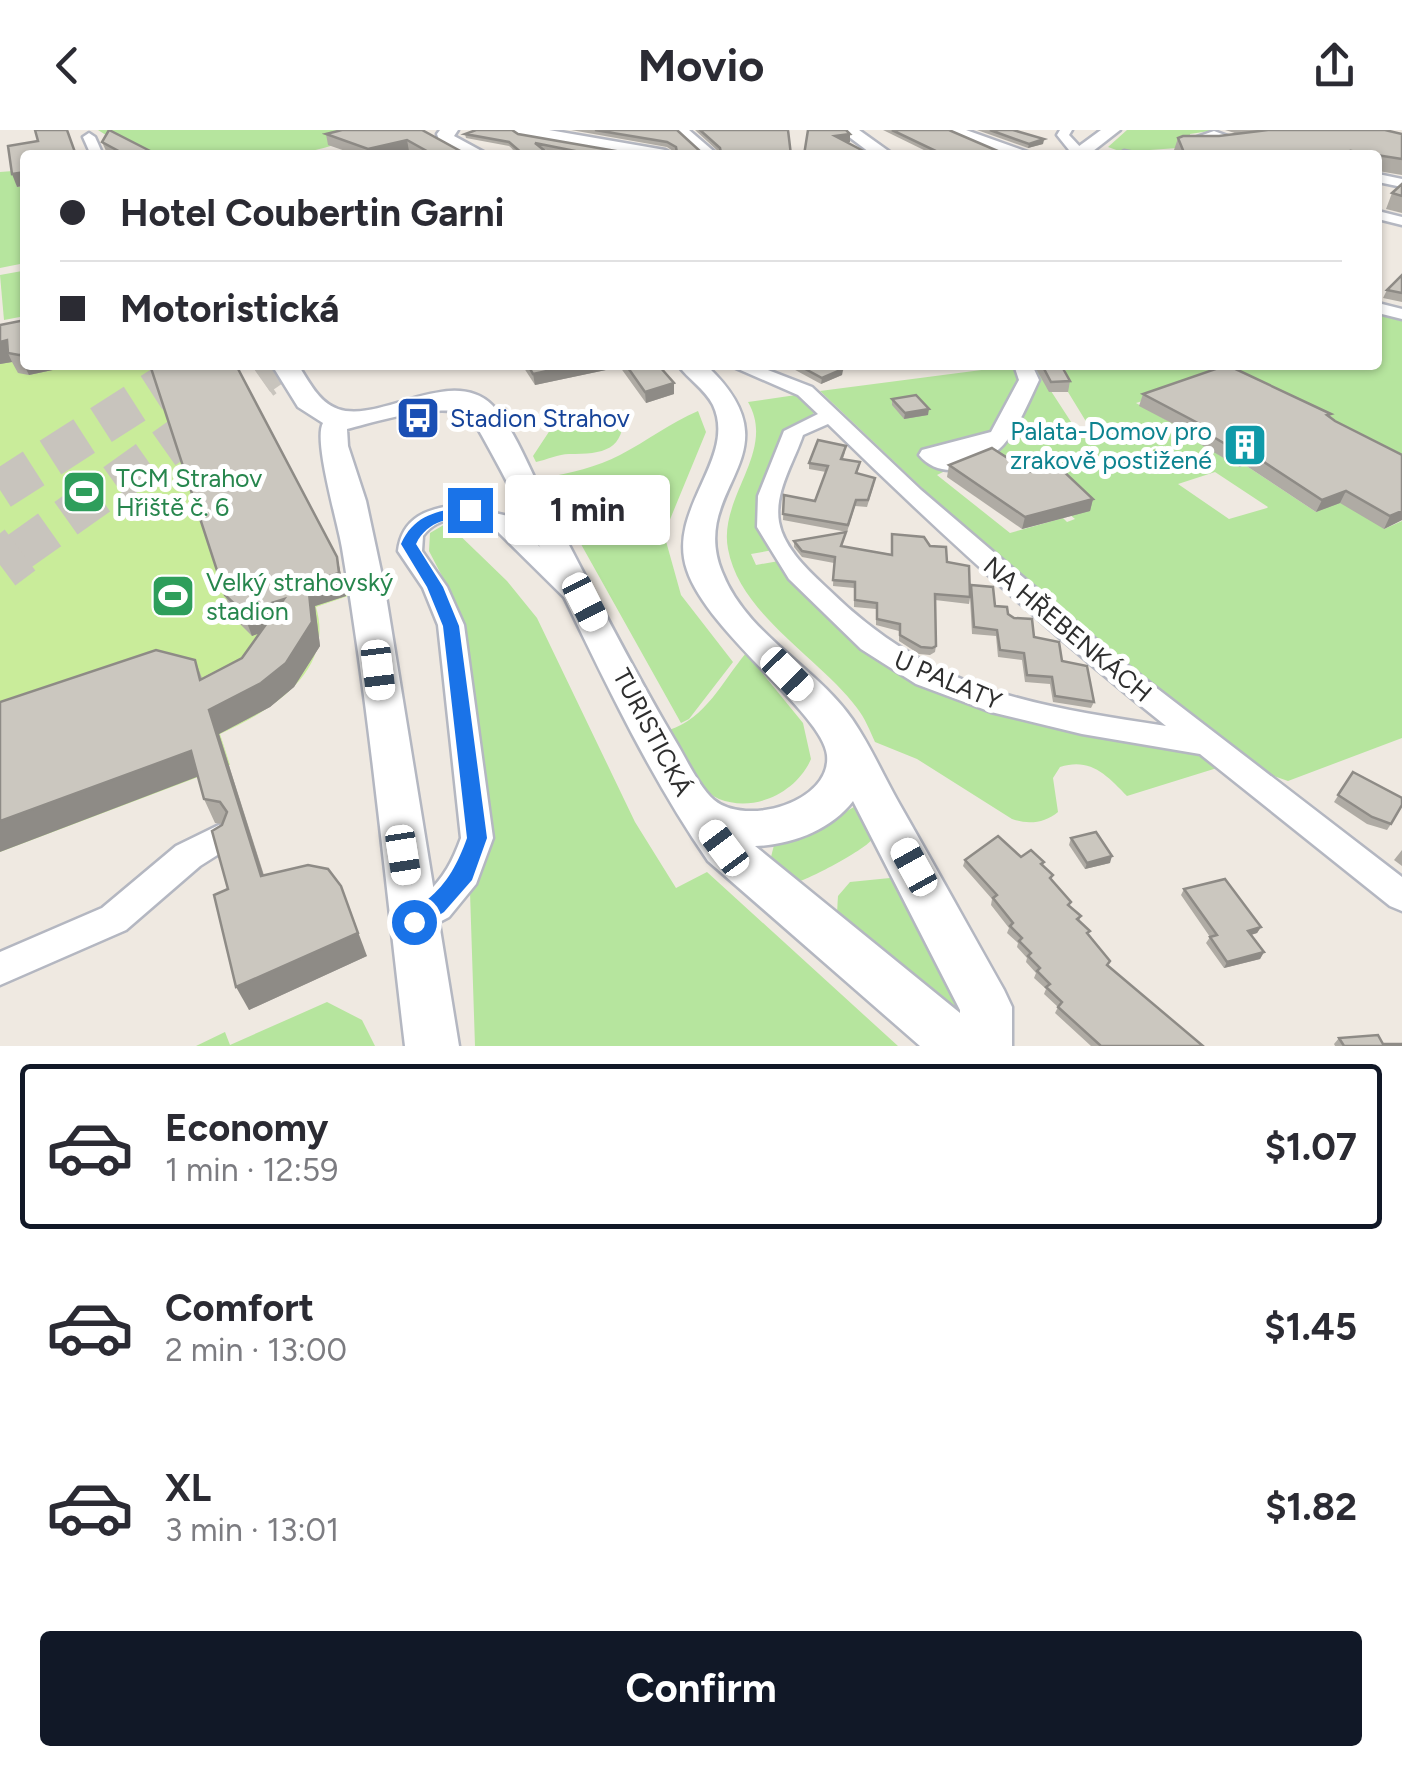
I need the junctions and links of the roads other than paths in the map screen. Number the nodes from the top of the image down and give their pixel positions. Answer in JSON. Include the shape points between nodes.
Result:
{"nodes":[{"id":1,"x":450,"y":130,"type":"edge"},
{"id":2,"x":519,"y":130,"type":"edge"},
{"id":3,"x":682,"y":130,"type":"edge"},
{"id":4,"x":848,"y":130,"type":"edge"},
{"id":5,"x":949,"y":130,"type":"edge"},
{"id":6,"x":1066,"y":130,"type":"edge"},
{"id":7,"x":1112,"y":130,"type":"edge"},
{"id":8,"x":88,"y":136,"type":"dead end"},
{"id":9,"x":95,"y":150,"type":"edge"},
{"id":10,"x":470,"y":150,"type":"edge"},
{"id":11,"x":636,"y":150,"type":"edge"},
{"id":12,"x":706,"y":150,"type":"edge"},
{"id":13,"x":878,"y":150,"type":"edge"},
{"id":14,"x":1011,"y":150,"type":"edge"},
{"id":15,"x":1085,"y":150,"type":"edge"},
{"id":16,"x":1090,"y":150,"type":"edge"},
{"id":17,"x":288,"y":370,"type":"edge"},
{"id":18,"x":696,"y":370,"type":"edge"},
{"id":19,"x":751,"y":370,"type":"edge"},
{"id":20,"x":1025,"y":370,"type":"edge"},
{"id":21,"x":834,"y":414,"type":"junction"},
{"id":22,"x":340,"y":418,"type":"junction"},
{"id":23,"x":997,"y":439,"type":"dead end"},
{"id":24,"x":585,"y":602,"type":"junction"},
{"id":25,"x":1206,"y":744,"type":"junction"},
{"id":26,"x":847,"y":748,"type":"junction"},
{"id":27,"x":696,"y":812,"type":"junction"},
{"id":28,"x":219,"y":838,"type":"edge"},
{"id":29,"x":1402,"y":896,"type":"edge"},
{"id":30,"x":414,"y":922,"type":"junction"},
{"id":31,"x":0,"y":969,"type":"edge"},
{"id":32,"x":432,"y":1046,"type":"edge"},
{"id":33,"x":960,"y":1046,"type":"edge"},
{"id":34,"x":984,"y":1046,"type":"edge"}],
"edges":[{"from":1,"to":10,"type":"street","via":[[446,138]]},
{"from":2,"to":11,"type":"street"},
{"from":3,"to":12,"type":"street"},
{"from":4,"to":13,"type":"street"},
{"from":5,"to":14,"type":"street"},
{"from":6,"to":15,"type":"street","via":[[1063,135]]},
{"from":7,"to":16,"type":"street"},
{"from":8,"to":9,"type":"street"},
{"from":17,"to":22,"type":"street","via":[[312,406]]},
{"from":18,"to":26,"type":"street","via":[[726,402],[733,420],[733,440],[700,517],[703,570],[737,622],[830,718]]},
{"from":19,"to":21,"type":"street","name":"NA HŘEBENKÁCH","via":[[805,391]]},
{"from":20,"to":23,"type":"street","via":[[1028,380]]},
{"from":21,"to":25,"type":"street","name":"NA HŘEBENKÁCH","via":[[913,496]]},
{"from":21,"to":25,"type":"street","name":"U PALATY","via":[[794,431],[767,501],[766,524],[796,572],[851,628],[895,660],[987,702]]},
{"from":22,"to":24,"type":"street","name":"TURISTICKÁ","via":[[442,400],[480,409]]},
{"from":22,"to":30,"type":"street","via":[[333,446],[367,590]]},
{"from":24,"to":27,"type":"street","name":"TURISTICKÁ"},
{"from":24,"to":30,"type":"street","via":[[500,521],[478,512],[440,516],[411,536],[410,551],[451,626],[477,838],[464,874]]},
{"from":25,"to":29,"type":"street","name":"NA HŘEBENKÁCH"},
{"from":26,"to":27,"type":"street","via":[[848,766],[836,794],[799,819],[754,828]]},
{"from":26,"to":34,"type":"street","via":[[986,1007]]},
{"from":27,"to":33,"type":"street","name":"TURISTICKÁ","via":[[724,848]]},
{"from":28,"to":31,"type":"street","via":[[114,918]]},
{"from":30,"to":32,"type":"street"}]}
